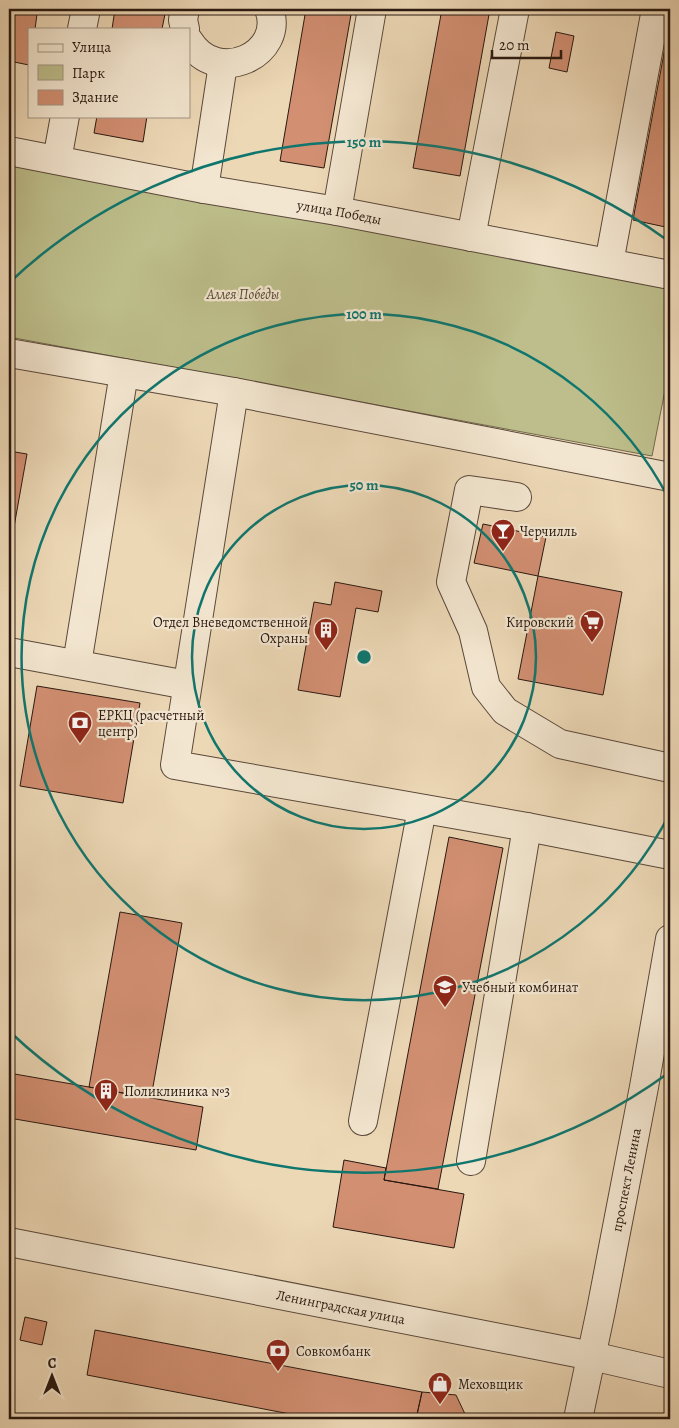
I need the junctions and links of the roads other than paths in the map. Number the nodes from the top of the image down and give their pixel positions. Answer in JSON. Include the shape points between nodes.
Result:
{"nodes":[{"id":1,"x":86,"y":9,"type":"edge"},
{"id":2,"x":186,"y":9,"type":"edge"},
{"id":3,"x":269,"y":9,"type":"edge"},
{"id":4,"x":372,"y":9,"type":"edge"},
{"id":5,"x":515,"y":9,"type":"edge"},
{"id":6,"x":656,"y":9,"type":"edge"},
{"id":7,"x":82,"y":28,"type":"edge"},
{"id":8,"x":185,"y":28,"type":"edge"},
{"id":9,"x":190,"y":42,"type":"edge"},
{"id":10,"x":224,"y":64,"type":"junction"},
{"id":11,"x":65,"y":118,"type":"edge"},
{"id":12,"x":9,"y":151,"type":"edge"},
{"id":13,"x":57,"y":160,"type":"junction"},
{"id":14,"x":204,"y":189,"type":"junction"},
{"id":15,"x":337,"y":211,"type":"junction"},
{"id":16,"x":471,"y":237,"type":"junction"},
{"id":17,"x":609,"y":263,"type":"junction"},
{"id":18,"x":670,"y":275,"type":"edge"},
{"id":19,"x":9,"y":352,"type":"edge"},
{"id":20,"x":124,"y":373,"type":"junction"},
{"id":21,"x":234,"y":392,"type":"junction"},
{"id":22,"x":670,"y":477,"type":"edge"},
{"id":23,"x":518,"y":497,"type":"dead end"},
{"id":24,"x":9,"y":652,"type":"edge"},
{"id":25,"x":77,"y":664,"type":"junction"},
{"id":26,"x":187,"y":686,"type":"junction"},
{"id":27,"x":670,"y":768,"type":"edge"},
{"id":28,"x":422,"y":809,"type":"junction"},
{"id":29,"x":527,"y":827,"type":"junction"},
{"id":30,"x":670,"y":855,"type":"edge"},
{"id":31,"x":670,"y":939,"type":"edge"},
{"id":32,"x":661,"y":1042,"type":"edge"},
{"id":33,"x":364,"y":1121,"type":"dead end"},
{"id":34,"x":470,"y":1161,"type":"dead end"},
{"id":35,"x":9,"y":1242,"type":"edge"},
{"id":36,"x":592,"y":1356,"type":"junction"},
{"id":37,"x":670,"y":1374,"type":"edge"},
{"id":38,"x":578,"y":1419,"type":"edge"}],
"edges":[{"from":1,"to":7,"type":"street"},
{"from":2,"to":8,"type":"street"},
{"from":3,"to":10,"type":"street","via":[[270,28],[258,52],[246,60]]},
{"from":4,"to":15,"type":"street"},
{"from":5,"to":16,"type":"street"},
{"from":6,"to":17,"type":"street"},
{"from":9,"to":10,"type":"street","via":[[204,57]]},
{"from":10,"to":14,"type":"street"},
{"from":11,"to":13,"type":"street"},
{"from":12,"to":13,"type":"street","name":"улица Победы"},
{"from":13,"to":14,"type":"street","name":"улица Победы"},
{"from":14,"to":15,"type":"street","name":"улица Победы"},
{"from":15,"to":16,"type":"street","name":"улица Победы"},
{"from":16,"to":17,"type":"street","name":"улица Победы"},
{"from":17,"to":18,"type":"street","name":"улица Победы"},
{"from":19,"to":20,"type":"street"},
{"from":20,"to":21,"type":"street"},
{"from":20,"to":25,"type":"street"},
{"from":21,"to":22,"type":"street"},
{"from":21,"to":26,"type":"street"},
{"from":23,"to":27,"type":"street","via":[[469,490],[451,582],[473,631],[486,687],[504,711],[560,744]]},
{"from":24,"to":25,"type":"street"},
{"from":25,"to":26,"type":"street"},
{"from":26,"to":28,"type":"street","via":[[175,765]]},
{"from":28,"to":29,"type":"street"},
{"from":28,"to":33,"type":"street"},
{"from":29,"to":30,"type":"street"},
{"from":29,"to":34,"type":"street"},
{"from":31,"to":32,"type":"street","name":"проспект Ленина"},
{"from":32,"to":36,"type":"street","name":"проспект Ленина"},
{"from":35,"to":36,"type":"street","name":"Ленинградская улица"},
{"from":36,"to":37,"type":"street","name":"Ленинградская улица"},
{"from":36,"to":38,"type":"street","name":"проспект Ленина"}]}
